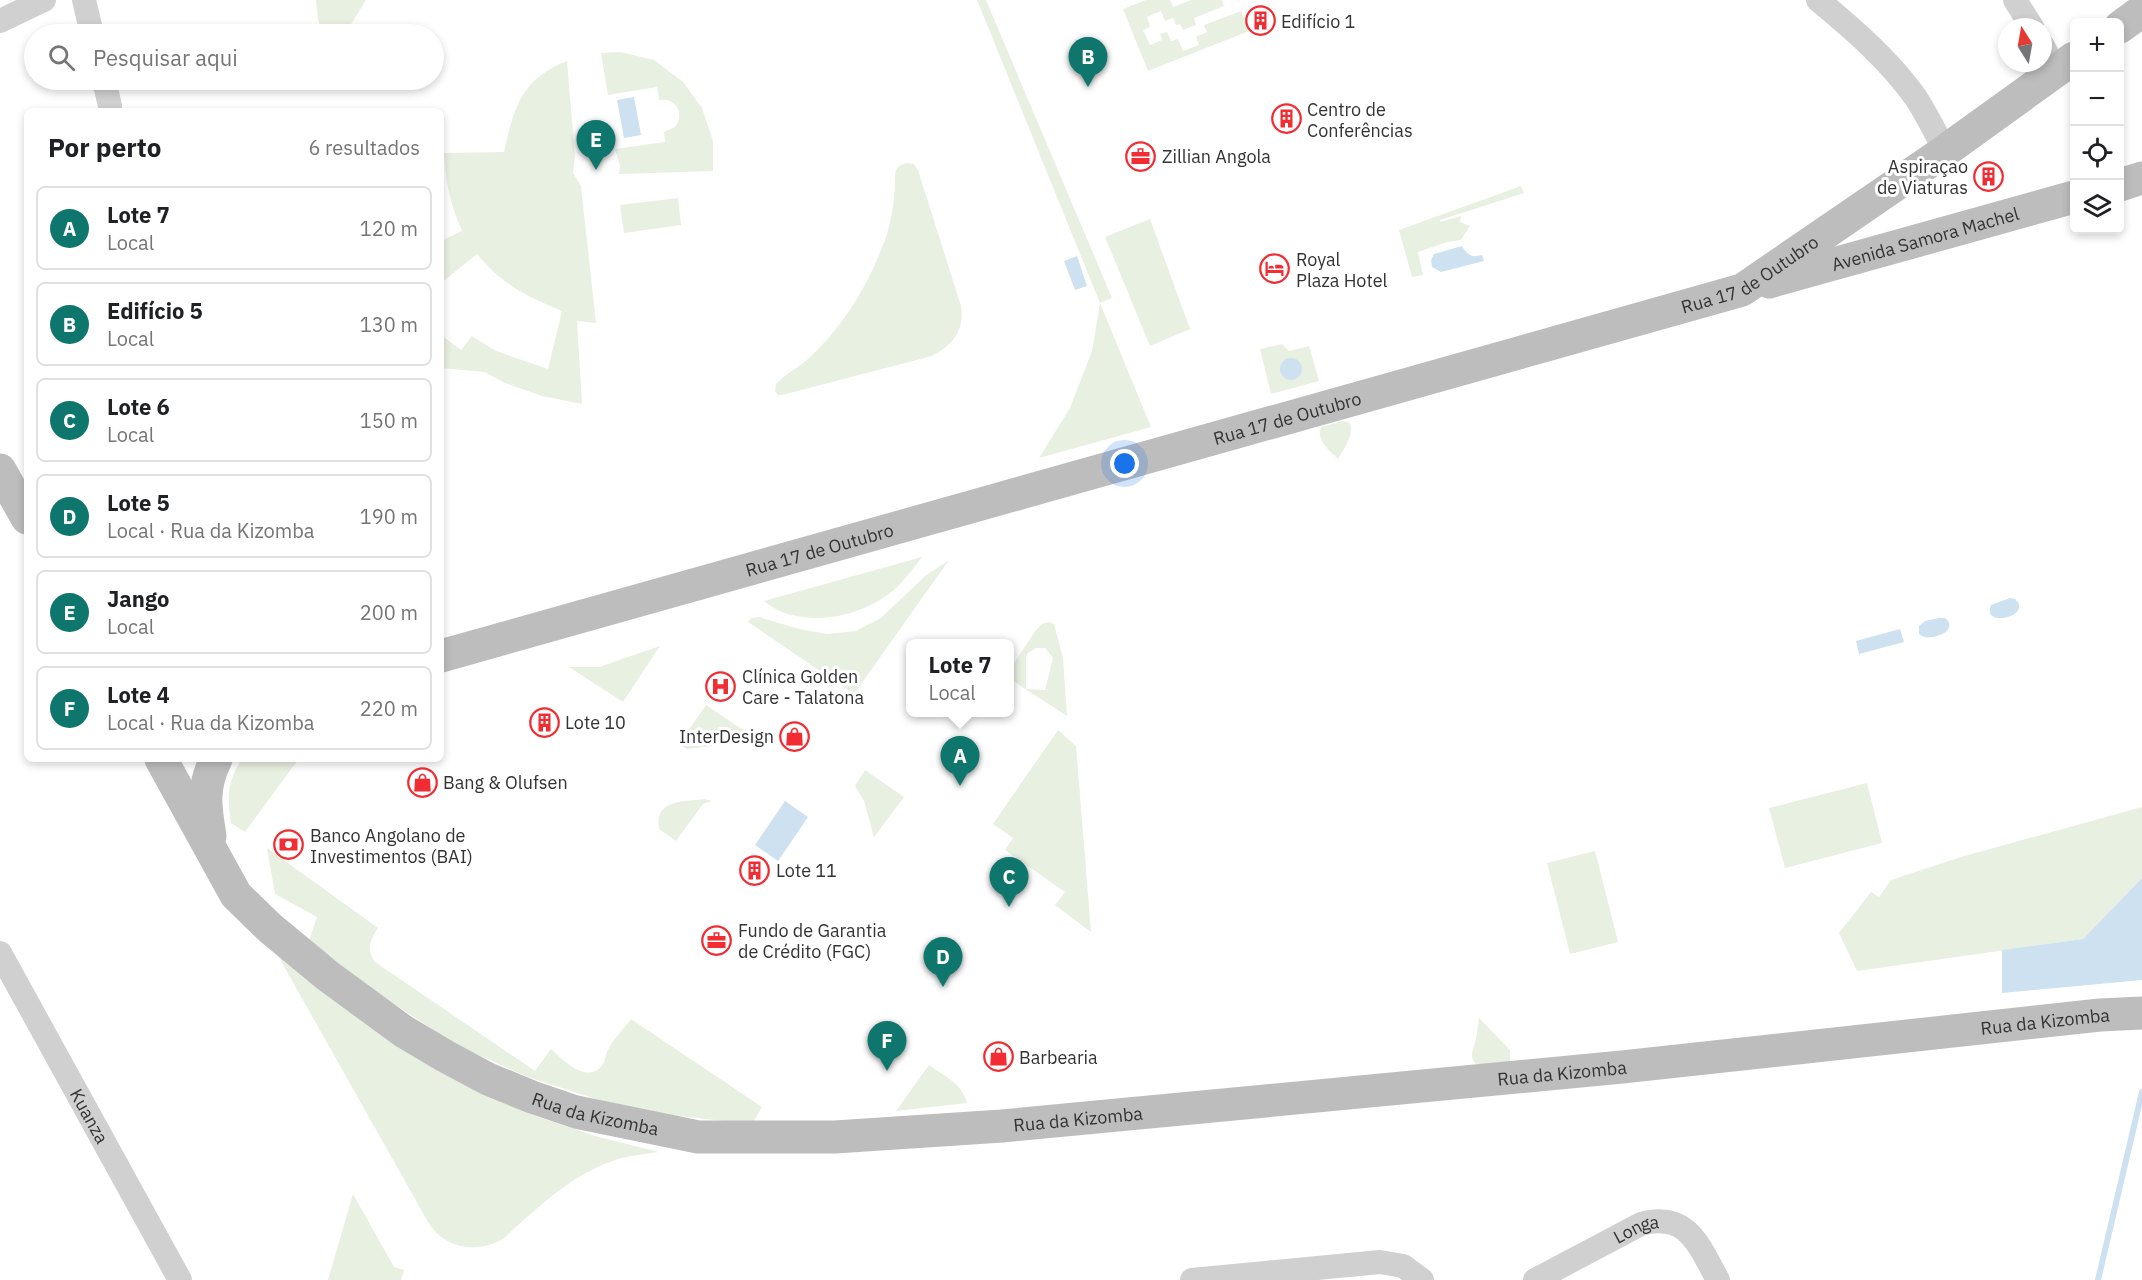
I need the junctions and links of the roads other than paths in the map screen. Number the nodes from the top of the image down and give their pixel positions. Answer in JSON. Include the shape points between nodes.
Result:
{"nodes":[{"id":1,"x":44,"y":0,"type":"edge"},
{"id":2,"x":84,"y":0,"type":"edge"},
{"id":3,"x":2015,"y":0,"type":"edge"},
{"id":4,"x":1828,"y":3,"type":"edge"},
{"id":5,"x":2142,"y":11,"type":"edge"},
{"id":6,"x":2026,"y":18,"type":"edge"},
{"id":7,"x":0,"y":21,"type":"edge"},
{"id":8,"x":90,"y":24,"type":"edge"},
{"id":9,"x":2124,"y":24,"type":"edge"},
{"id":10,"x":2058,"y":59,"type":"edge"},
{"id":11,"x":106,"y":90,"type":"edge"},
{"id":12,"x":110,"y":106,"type":"dead end"},
{"id":13,"x":1945,"y":151,"type":"junction"},
{"id":14,"x":2142,"y":178,"type":"edge"},
{"id":15,"x":2124,"y":183,"type":"edge"},
{"id":16,"x":2070,"y":198,"type":"edge"},
{"id":17,"x":1742,"y":290,"type":"junction"},
{"id":18,"x":0,"y":470,"type":"edge"},
{"id":19,"x":24,"y":513,"type":"edge"},
{"id":20,"x":444,"y":655,"type":"edge"},
{"id":21,"x":163,"y":762,"type":"edge"},
{"id":22,"x":215,"y":762,"type":"edge"},
{"id":23,"x":212,"y":850,"type":"junction"},
{"id":24,"x":0,"y":953,"type":"edge"},
{"id":25,"x":2142,"y":1013,"type":"edge"},
{"id":26,"x":180,"y":1280,"type":"edge"},
{"id":27,"x":1192,"y":1280,"type":"edge"},
{"id":28,"x":1422,"y":1280,"type":"edge"},
{"id":29,"x":1535,"y":1280,"type":"edge"},
{"id":30,"x":1718,"y":1280,"type":"edge"}],
"edges":[{"from":1,"to":7,"type":"street"},
{"from":2,"to":8,"type":"street"},
{"from":3,"to":6,"type":"street"},
{"from":4,"to":13,"type":"street","via":[[1898,75]]},
{"from":5,"to":9,"type":"main road"},
{"from":10,"to":13,"type":"main road","name":"Rua 17 de Outubro"},
{"from":11,"to":12,"type":"street"},
{"from":13,"to":17,"type":"main road","name":"Rua 17 de Outubro"},
{"from":14,"to":15,"type":"main road"},
{"from":16,"to":17,"type":"main road","name":"Avenida Samora Machel"},
{"from":17,"to":20,"type":"main road","name":"Rua 17 de Outubro"},
{"from":18,"to":19,"type":"main road"},
{"from":21,"to":23,"type":"main road","name":"Rua da Kizomba"},
{"from":22,"to":23,"type":"main road","via":[[204,800]]},
{"from":23,"to":25,"type":"main road","name":"Rua da Kizomba","via":[[236,895],[270,928],[403,1031],[445,1056],[532,1097],[576,1112],[698,1137],[835,1137],[1002,1126]]},
{"from":24,"to":26,"type":"street","name":"Kuanza"},
{"from":27,"to":28,"type":"street","via":[[1380,1262],[1403,1266]]},
{"from":29,"to":30,"type":"street","name":"Longa","via":[[1641,1224],[1656,1220],[1683,1227],[1693,1236]]}]}
